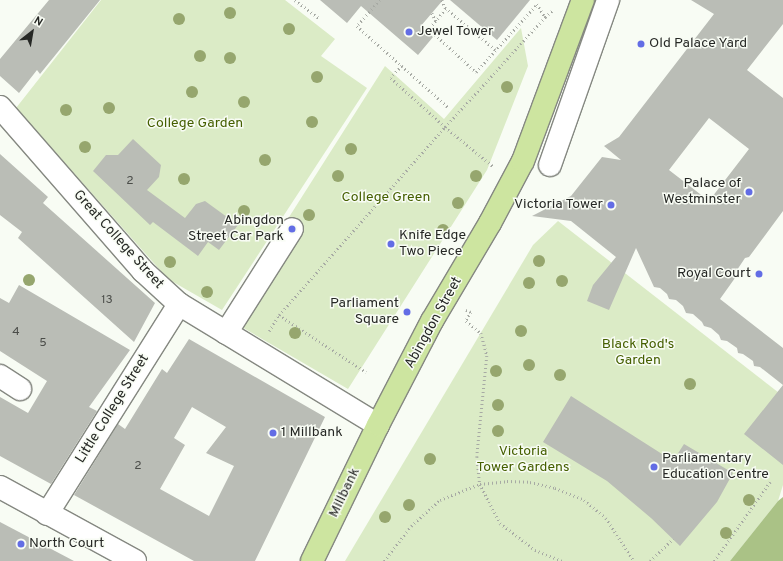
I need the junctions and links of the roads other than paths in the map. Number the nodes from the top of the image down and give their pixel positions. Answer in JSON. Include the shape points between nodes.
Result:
{"nodes":[{"id":1,"x":583,"y":0,"type":"edge"},
{"id":2,"x":608,"y":0,"type":"edge"},
{"id":3,"x":0,"y":107,"type":"edge"},
{"id":4,"x":550,"y":165,"type":"dead end"},
{"id":5,"x":292,"y":229,"type":"dead end"},
{"id":6,"x":179,"y":304,"type":"junction"},
{"id":7,"x":226,"y":333,"type":"junction"},
{"id":8,"x":0,"y":376,"type":"edge"},
{"id":9,"x":20,"y":389,"type":"dead end"},
{"id":10,"x":378,"y":425,"type":"junction"},
{"id":11,"x":0,"y":488,"type":"edge"},
{"id":12,"x":47,"y":514,"type":"junction"},
{"id":13,"x":135,"y":561,"type":"edge"},
{"id":14,"x":312,"y":561,"type":"edge"}],
"edges":[{"from":1,"to":10,"type":"main road","name":"Abingdon Street","via":[[523,161],[432,321]]},
{"from":2,"to":4,"type":"street"},
{"from":3,"to":6,"type":"street","name":"Great College Street","via":[[143,271]]},
{"from":5,"to":7,"type":"street"},
{"from":6,"to":7,"type":"street","name":"Great College Street"},
{"from":6,"to":12,"type":"street","name":"Little College Street"},
{"from":7,"to":10,"type":"street","name":"Great College Street"},
{"from":8,"to":9,"type":"street"},
{"from":10,"to":14,"type":"main road","name":"Millbank"},
{"from":11,"to":12,"type":"street"},
{"from":12,"to":13,"type":"street"}]}
